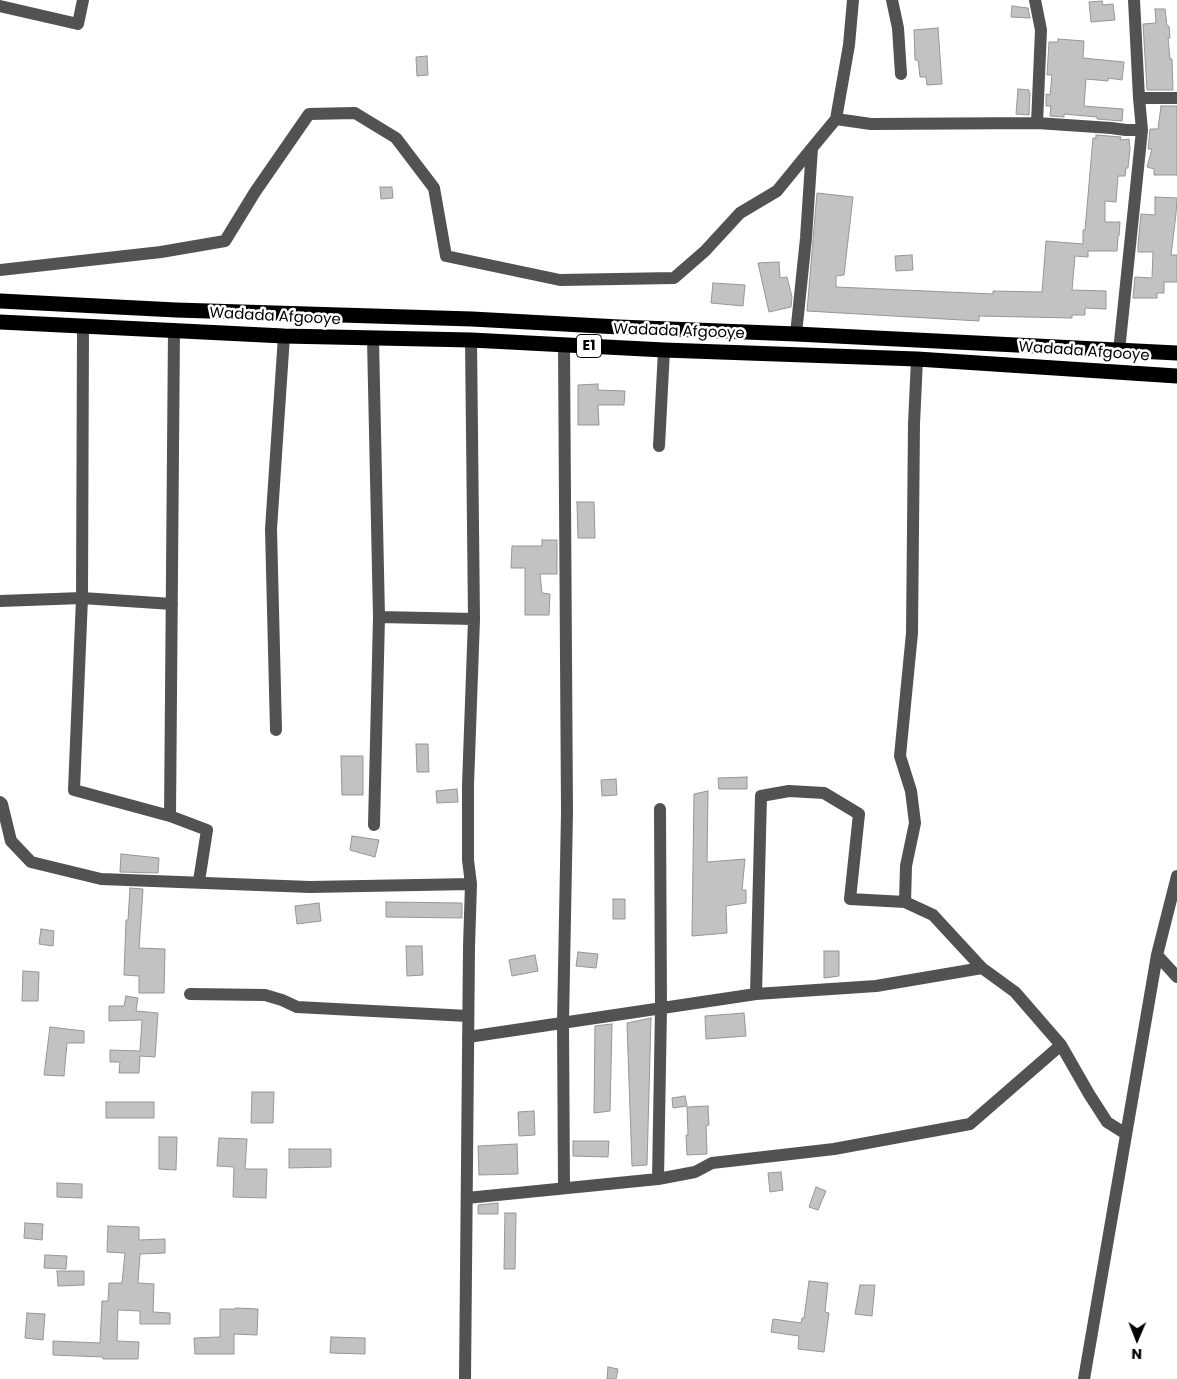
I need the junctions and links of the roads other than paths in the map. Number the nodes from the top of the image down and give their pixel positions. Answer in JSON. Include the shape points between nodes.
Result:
{"nodes":[{"id":1,"x":83,"y":0,"type":"edge"},
{"id":2,"x":853,"y":0,"type":"edge"},
{"id":3,"x":892,"y":0,"type":"edge"},
{"id":4,"x":1035,"y":0,"type":"edge"},
{"id":5,"x":1134,"y":0,"type":"edge"},
{"id":6,"x":0,"y":6,"type":"edge"},
{"id":7,"x":901,"y":74,"type":"dead end"},
{"id":8,"x":1139,"y":98,"type":"junction"},
{"id":9,"x":1177,"y":98,"type":"edge"},
{"id":10,"x":836,"y":119,"type":"junction"},
{"id":11,"x":1037,"y":123,"type":"junction"},
{"id":12,"x":1142,"y":130,"type":"junction"},
{"id":13,"x":812,"y":148,"type":"junction"},
{"id":14,"x":0,"y":270,"type":"edge"},
{"id":15,"x":0,"y":301,"type":"edge"},
{"id":16,"x":0,"y":322,"type":"edge"},
{"id":17,"x":83,"y":326,"type":"junction"},
{"id":18,"x":174,"y":330,"type":"junction"},
{"id":19,"x":796,"y":334,"type":"junction"},
{"id":20,"x":284,"y":336,"type":"junction"},
{"id":21,"x":374,"y":339,"type":"junction"},
{"id":22,"x":471,"y":340,"type":"junction"},
{"id":23,"x":564,"y":345,"type":"junction"},
{"id":24,"x":664,"y":350,"type":"junction"},
{"id":25,"x":1119,"y":351,"type":"junction"},
{"id":26,"x":1177,"y":354,"type":"edge"},
{"id":27,"x":917,"y":359,"type":"junction"},
{"id":28,"x":1177,"y":376,"type":"edge"},
{"id":29,"x":659,"y":446,"type":"dead end"},
{"id":30,"x":82,"y":598,"type":"junction"},
{"id":31,"x":0,"y":601,"type":"edge"},
{"id":32,"x":172,"y":604,"type":"junction"},
{"id":33,"x":379,"y":617,"type":"junction"},
{"id":34,"x":474,"y":619,"type":"junction"},
{"id":35,"x":276,"y":730,"type":"dead end"},
{"id":36,"x":0,"y":802,"type":"edge"},
{"id":37,"x":660,"y":809,"type":"dead end"},
{"id":38,"x":170,"y":816,"type":"junction"},
{"id":39,"x":374,"y":826,"type":"dead end"},
{"id":40,"x":1177,"y":876,"type":"edge"},
{"id":41,"x":199,"y":882,"type":"junction"},
{"id":42,"x":471,"y":884,"type":"junction"},
{"id":43,"x":905,"y":902,"type":"junction"},
{"id":44,"x":1157,"y":955,"type":"junction"},
{"id":45,"x":982,"y":968,"type":"junction"},
{"id":46,"x":1177,"y":977,"type":"edge"},
{"id":47,"x":190,"y":994,"type":"dead end"},
{"id":48,"x":756,"y":994,"type":"junction"},
{"id":49,"x":660,"y":1008,"type":"junction"},
{"id":50,"x":468,"y":1016,"type":"junction"},
{"id":51,"x":563,"y":1022,"type":"junction"},
{"id":52,"x":468,"y":1037,"type":"junction"},
{"id":53,"x":1061,"y":1045,"type":"junction"},
{"id":54,"x":1126,"y":1134,"type":"junction"},
{"id":55,"x":658,"y":1179,"type":"junction"},
{"id":56,"x":564,"y":1188,"type":"junction"},
{"id":57,"x":467,"y":1198,"type":"junction"},
{"id":58,"x":465,"y":1379,"type":"edge"},
{"id":59,"x":1084,"y":1379,"type":"edge"}],
"edges":[{"from":1,"to":6,"type":"street","via":[[78,24]]},
{"from":2,"to":10,"type":"street"},
{"from":3,"to":7,"type":"street","via":[[898,28]]},
{"from":4,"to":11,"type":"street","via":[[1041,30]]},
{"from":5,"to":8,"type":"street"},
{"from":8,"to":9,"type":"street"},
{"from":8,"to":12,"type":"street"},
{"from":10,"to":11,"type":"street","via":[[871,124]]},
{"from":10,"to":13,"type":"street"},
{"from":11,"to":12,"type":"street"},
{"from":12,"to":25,"type":"street"},
{"from":13,"to":14,"type":"street","via":[[777,191],[740,213],[705,251],[674,278],[560,280],[446,256],[434,188],[396,138],[355,114],[309,114],[225,241],[161,252]]},
{"from":13,"to":19,"type":"street"},
{"from":15,"to":19,"type":"highway","name":"Wadada Afgooye","number":"E1"},
{"from":16,"to":17,"type":"highway","name":"Wadada Afgooye","number":"E1"},
{"from":17,"to":18,"type":"highway","name":"Wadada Afgooye","number":"E1"},
{"from":17,"to":30,"type":"street"},
{"from":18,"to":20,"type":"highway","name":"Wadada Afgooye","number":"E1"},
{"from":18,"to":32,"type":"street"},
{"from":19,"to":25,"type":"highway","name":"Wadada Afgooye","number":"E1"},
{"from":20,"to":21,"type":"highway","name":"Wadada Afgooye","number":"E1"},
{"from":20,"to":35,"type":"street","via":[[271,529]]},
{"from":21,"to":22,"type":"highway","name":"Wadada Afgooye","number":"E1"},
{"from":21,"to":33,"type":"street"},
{"from":22,"to":23,"type":"highway","name":"Wadada Afgooye","number":"E1"},
{"from":22,"to":34,"type":"street"},
{"from":23,"to":24,"type":"highway","name":"Wadada Afgooye","number":"E1"},
{"from":23,"to":51,"type":"street","via":[[567,812]]},
{"from":24,"to":27,"type":"highway","name":"Wadada Afgooye","number":"E1"},
{"from":24,"to":29,"type":"street"},
{"from":25,"to":26,"type":"highway","name":"Wadada Afgooye","number":"E1"},
{"from":27,"to":28,"type":"highway","name":"Wadada Afgooye","number":"E1"},
{"from":27,"to":43,"type":"street","via":[[912,633],[900,756],[915,823],[906,866]]},
{"from":30,"to":31,"type":"street"},
{"from":30,"to":32,"type":"street"},
{"from":30,"to":38,"type":"street","via":[[74,790]]},
{"from":32,"to":38,"type":"street"},
{"from":33,"to":34,"type":"street"},
{"from":33,"to":39,"type":"street"},
{"from":34,"to":42,"type":"street","via":[[468,785]]},
{"from":36,"to":41,"type":"street","via":[[11,841],[31,862],[101,879]]},
{"from":37,"to":49,"type":"street"},
{"from":38,"to":41,"type":"street","via":[[207,830]]},
{"from":40,"to":44,"type":"street"},
{"from":41,"to":42,"type":"street","via":[[310,886]]},
{"from":42,"to":50,"type":"street"},
{"from":43,"to":45,"type":"street","via":[[933,915]]},
{"from":43,"to":48,"type":"street","via":[[850,899],[859,814],[824,793],[789,791],[760,796]]},
{"from":44,"to":46,"type":"street"},
{"from":44,"to":54,"type":"street"},
{"from":45,"to":48,"type":"street","via":[[876,986]]},
{"from":45,"to":53,"type":"street","via":[[1015,992]]},
{"from":47,"to":50,"type":"street","via":[[265,995],[297,1007]]},
{"from":48,"to":49,"type":"street"},
{"from":49,"to":51,"type":"street"},
{"from":49,"to":55,"type":"street"},
{"from":50,"to":52,"type":"street"},
{"from":51,"to":52,"type":"street"},
{"from":51,"to":56,"type":"street"},
{"from":52,"to":57,"type":"street"},
{"from":53,"to":54,"type":"street","via":[[1107,1122]]},
{"from":53,"to":55,"type":"street","via":[[970,1124],[834,1149],[712,1163],[695,1172]]},
{"from":54,"to":59,"type":"street"},
{"from":55,"to":56,"type":"street"},
{"from":56,"to":57,"type":"street"},
{"from":57,"to":58,"type":"street"}]}
